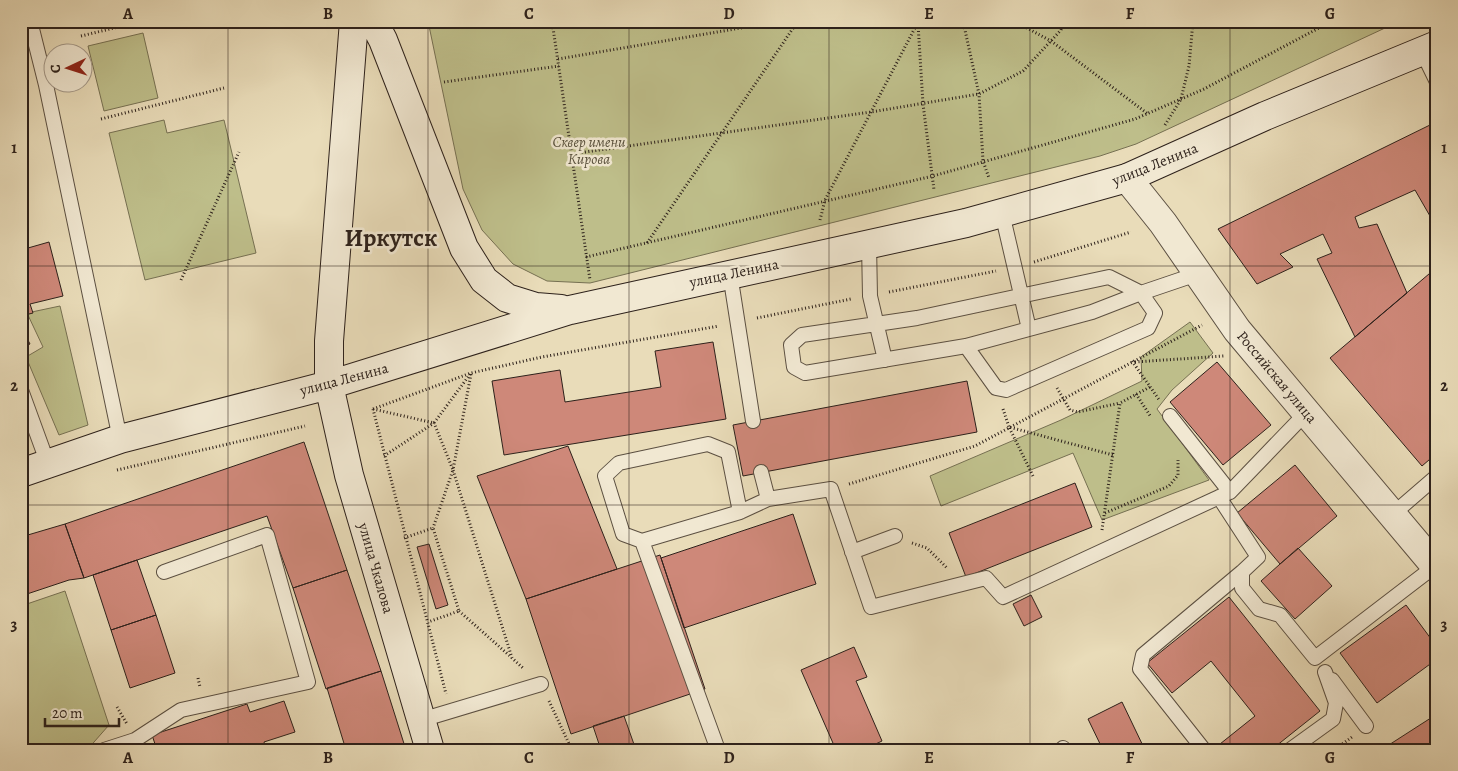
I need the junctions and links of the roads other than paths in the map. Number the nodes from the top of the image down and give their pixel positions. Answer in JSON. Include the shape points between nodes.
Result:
{"nodes":[{"id":1,"x":30,"y":21,"type":"edge"},
{"id":2,"x":354,"y":21,"type":"edge"},
{"id":3,"x":373,"y":21,"type":"edge"},
{"id":4,"x":1432,"y":45,"type":"edge"},
{"id":5,"x":1437,"y":82,"type":"edge"},
{"id":6,"x":1127,"y":178,"type":"junction"},
{"id":7,"x":1002,"y":213,"type":"junction"},
{"id":8,"x":869,"y":244,"type":"junction"},
{"id":9,"x":730,"y":274,"type":"junction"},
{"id":10,"x":1197,"y":274,"type":"junction"},
{"id":11,"x":1141,"y":293,"type":"junction"},
{"id":12,"x":1022,"y":296,"type":"junction"},
{"id":13,"x":570,"y":310,"type":"junction"},
{"id":14,"x":877,"y":325,"type":"junction"},
{"id":15,"x":1029,"y":329,"type":"junction"},
{"id":16,"x":966,"y":346,"type":"junction"},
{"id":17,"x":885,"y":360,"type":"junction"},
{"id":18,"x":329,"y":385,"type":"junction"},
{"id":19,"x":21,"y":390,"type":"edge"},
{"id":20,"x":1306,"y":412,"type":"junction"},
{"id":21,"x":1170,"y":416,"type":"road end"},
{"id":22,"x":752,"y":421,"type":"dead end"},
{"id":23,"x":120,"y":439,"type":"junction"},
{"id":24,"x":48,"y":464,"type":"junction"},
{"id":25,"x":762,"y":472,"type":"dead end"},
{"id":26,"x":21,"y":473,"type":"edge"},
{"id":27,"x":1437,"y":476,"type":"edge"},
{"id":28,"x":1224,"y":495,"type":"junction"},
{"id":29,"x":768,"y":499,"type":"junction"},
{"id":30,"x":740,"y":512,"type":"junction"},
{"id":31,"x":1393,"y":514,"type":"junction"},
{"id":32,"x":895,"y":536,"type":"road end"},
{"id":33,"x":642,"y":541,"type":"junction"},
{"id":34,"x":852,"y":552,"type":"junction"},
{"id":35,"x":1436,"y":567,"type":"edge"},
{"id":36,"x":164,"y":572,"type":"dead end"},
{"id":37,"x":1242,"y":572,"type":"junction"},
{"id":38,"x":1315,"y":658,"type":"junction"},
{"id":39,"x":1326,"y":672,"type":"junction"},
{"id":40,"x":541,"y":684,"type":"road end"},
{"id":41,"x":421,"y":720,"type":"junction"},
{"id":42,"x":1366,"y":726,"type":"dead end"},
{"id":43,"x":139,"y":745,"type":"edge"},
{"id":44,"x":104,"y":750,"type":"edge"},
{"id":45,"x":430,"y":750,"type":"edge"},
{"id":46,"x":718,"y":750,"type":"edge"},
{"id":47,"x":1204,"y":750,"type":"edge"},
{"id":48,"x":1290,"y":750,"type":"edge"}],
"edges":[{"from":1,"to":23,"type":"lane"},
{"from":2,"to":18,"type":"main road","name":"улица Чкалова","via":[[329,341]]},
{"from":3,"to":13,"type":"main road","via":[[384,40],[464,248],[484,280],[507,298],[536,307]]},
{"from":4,"to":5,"type":"lane"},
{"from":4,"to":6,"type":"main road","name":"улица Ленина"},
{"from":6,"to":7,"type":"main road","name":"улица Ленина"},
{"from":6,"to":10,"type":"main road","name":"Российская улица","via":[[1163,223]]},
{"from":7,"to":8,"type":"main road","name":"улица Ленина"},
{"from":7,"to":12,"type":"lane"},
{"from":8,"to":9,"type":"main road","name":"улица Ленина"},
{"from":8,"to":14,"type":"lane","via":[[870,296]]},
{"from":9,"to":13,"type":"main road","name":"улица Ленина"},
{"from":9,"to":22,"type":"lane"},
{"from":10,"to":11,"type":"lane"},
{"from":10,"to":20,"type":"main road","name":"Российская улица","via":[[1238,330]]},
{"from":11,"to":12,"type":"lane","via":[[1109,277]]},
{"from":11,"to":15,"type":"lane","via":[[1092,312]]},
{"from":11,"to":16,"type":"lane","via":[[1155,314],[1148,328],[1006,390],[996,388]]},
{"from":12,"to":14,"type":"lane"},
{"from":12,"to":15,"type":"lane"},
{"from":13,"to":18,"type":"main road","name":"улица Ленина"},
{"from":14,"to":17,"type":"lane"},
{"from":14,"to":17,"type":"lane","via":[[802,335],[791,344],[794,367],[805,373]]},
{"from":15,"to":16,"type":"lane"},
{"from":16,"to":17,"type":"lane"},
{"from":18,"to":23,"type":"main road","name":"улица Ленина"},
{"from":18,"to":41,"type":"main road","name":"улица Чкалова","via":[[349,475]]},
{"from":19,"to":24,"type":"lane"},
{"from":20,"to":28,"type":"lane"},
{"from":20,"to":31,"type":"main road","name":"Российская улица"},
{"from":21,"to":28,"type":"lane"},
{"from":23,"to":24,"type":"main road","name":"улица Ленина"},
{"from":24,"to":26,"type":"main road","name":"улица Ленина"},
{"from":25,"to":29,"type":"lane"},
{"from":27,"to":31,"type":"lane"},
{"from":28,"to":34,"type":"lane","via":[[1004,597],[986,578],[871,607]]},
{"from":28,"to":37,"type":"lane","via":[[1258,557]]},
{"from":29,"to":30,"type":"lane"},
{"from":29,"to":34,"type":"lane","via":[[831,489]]},
{"from":30,"to":33,"type":"lane"},
{"from":30,"to":33,"type":"lane","via":[[728,452],[708,444],[619,463],[605,476],[623,534]]},
{"from":31,"to":35,"type":"main road","name":"Российская улица"},
{"from":32,"to":34,"type":"lane"},
{"from":33,"to":46,"type":"lane"},
{"from":35,"to":38,"type":"lane"},
{"from":36,"to":43,"type":"lane","via":[[267,535],[308,682],[181,710]]},
{"from":37,"to":38,"type":"lane","via":[[1242,588],[1259,609],[1280,615]]},
{"from":37,"to":47,"type":"lane","via":[[1143,655],[1140,669]]},
{"from":38,"to":39,"type":"lane"},
{"from":39,"to":42,"type":"lane"},
{"from":39,"to":48,"type":"lane","via":[[1336,703],[1333,718]]},
{"from":40,"to":41,"type":"lane"},
{"from":41,"to":45,"type":"main road","name":"улица Чкалова"},
{"from":43,"to":44,"type":"lane"}]}
